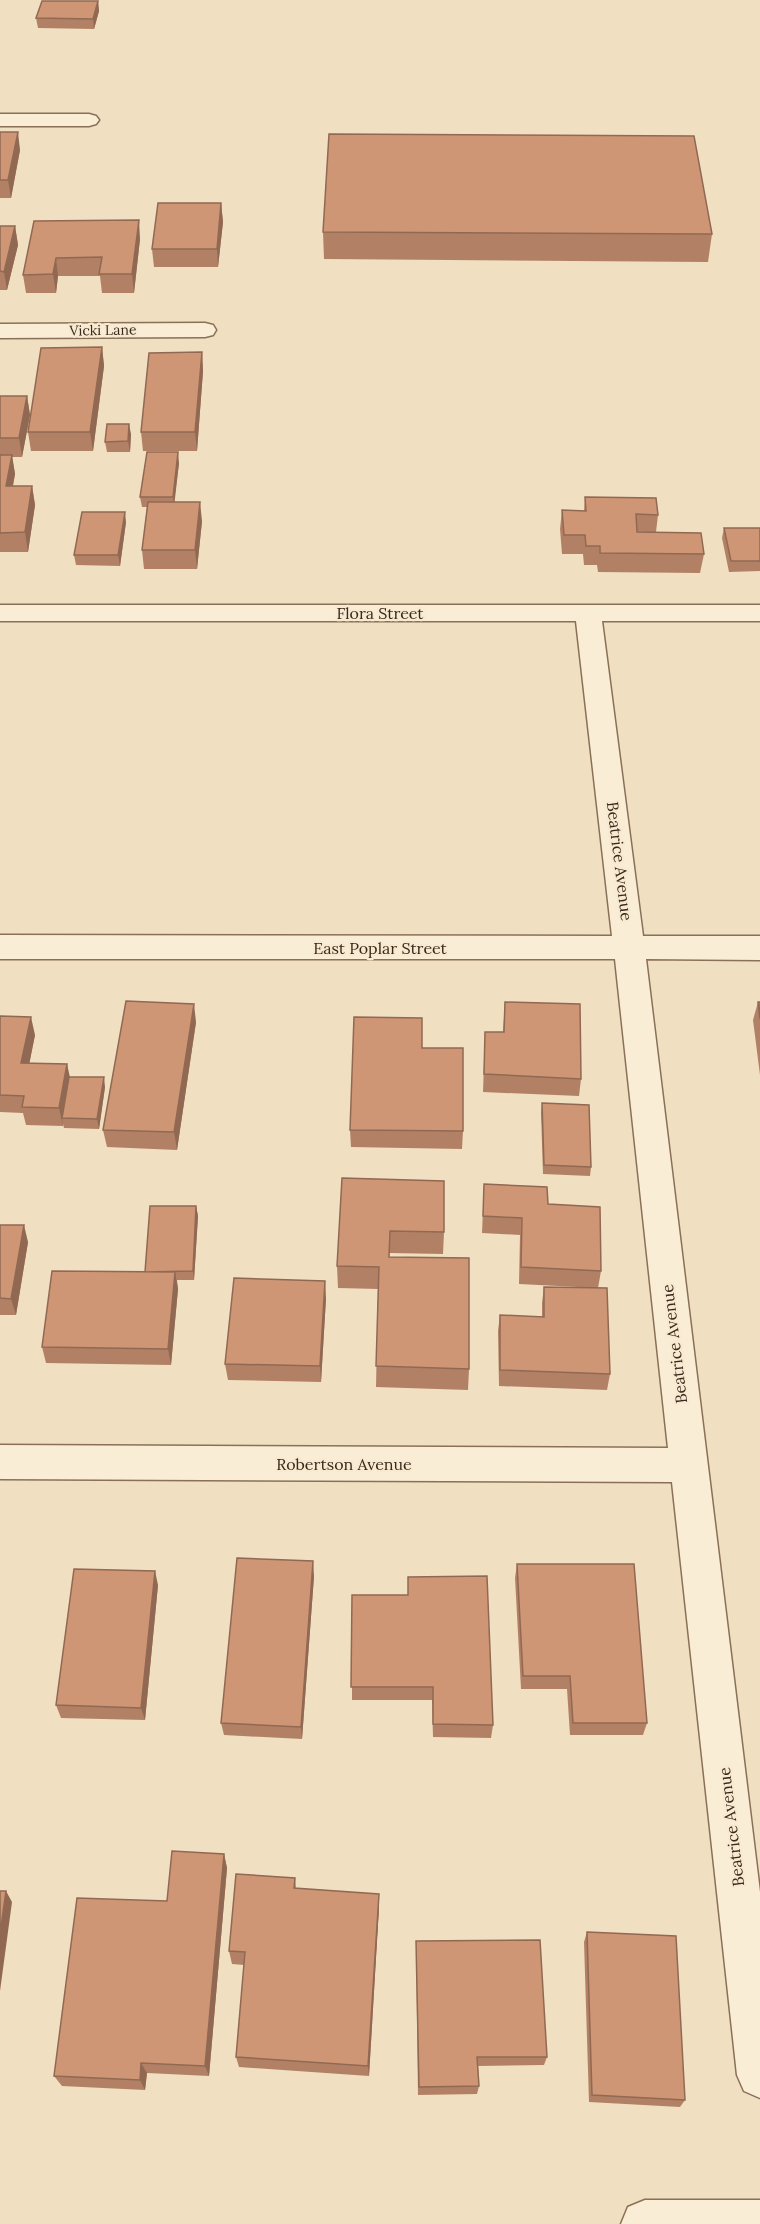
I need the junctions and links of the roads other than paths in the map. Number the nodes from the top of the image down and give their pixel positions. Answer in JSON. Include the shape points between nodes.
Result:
{"nodes":[{"id":1,"x":0,"y":120,"type":"edge"},
{"id":2,"x":89,"y":120,"type":"dead end"},
{"id":3,"x":205,"y":330,"type":"dead end"},
{"id":4,"x":0,"y":331,"type":"edge"},
{"id":5,"x":0,"y":613,"type":"edge"},
{"id":6,"x":588,"y":613,"type":"junction"},
{"id":7,"x":760,"y":613,"type":"edge"},
{"id":8,"x":0,"y":947,"type":"edge"},
{"id":9,"x":760,"y":948,"type":"edge"},
{"id":10,"x":630,"y":949,"type":"junction"},
{"id":11,"x":0,"y":1462,"type":"edge"},
{"id":12,"x":688,"y":1466,"type":"junction"},
{"id":13,"x":760,"y":2075,"type":"edge"},
{"id":14,"x":645,"y":2224,"type":"edge"},
{"id":15,"x":760,"y":2224,"type":"edge"}],
"edges":[{"from":1,"to":2,"type":"street"},
{"from":3,"to":4,"type":"street","name":"Vicki Lane"},
{"from":5,"to":6,"type":"street","name":"Flora Street"},
{"from":6,"to":7,"type":"street","name":"Flora Street"},
{"from":6,"to":10,"type":"street","name":"Beatrice Avenue"},
{"from":8,"to":10,"type":"street","name":"East Poplar Street"},
{"from":9,"to":10,"type":"street","name":"East Poplar Street"},
{"from":10,"to":12,"type":"street","name":"Beatrice Avenue"},
{"from":11,"to":12,"type":"street","name":"Robertson Avenue"},
{"from":12,"to":13,"type":"street","name":"Beatrice Avenue"},
{"from":14,"to":15,"type":"street"}]}
